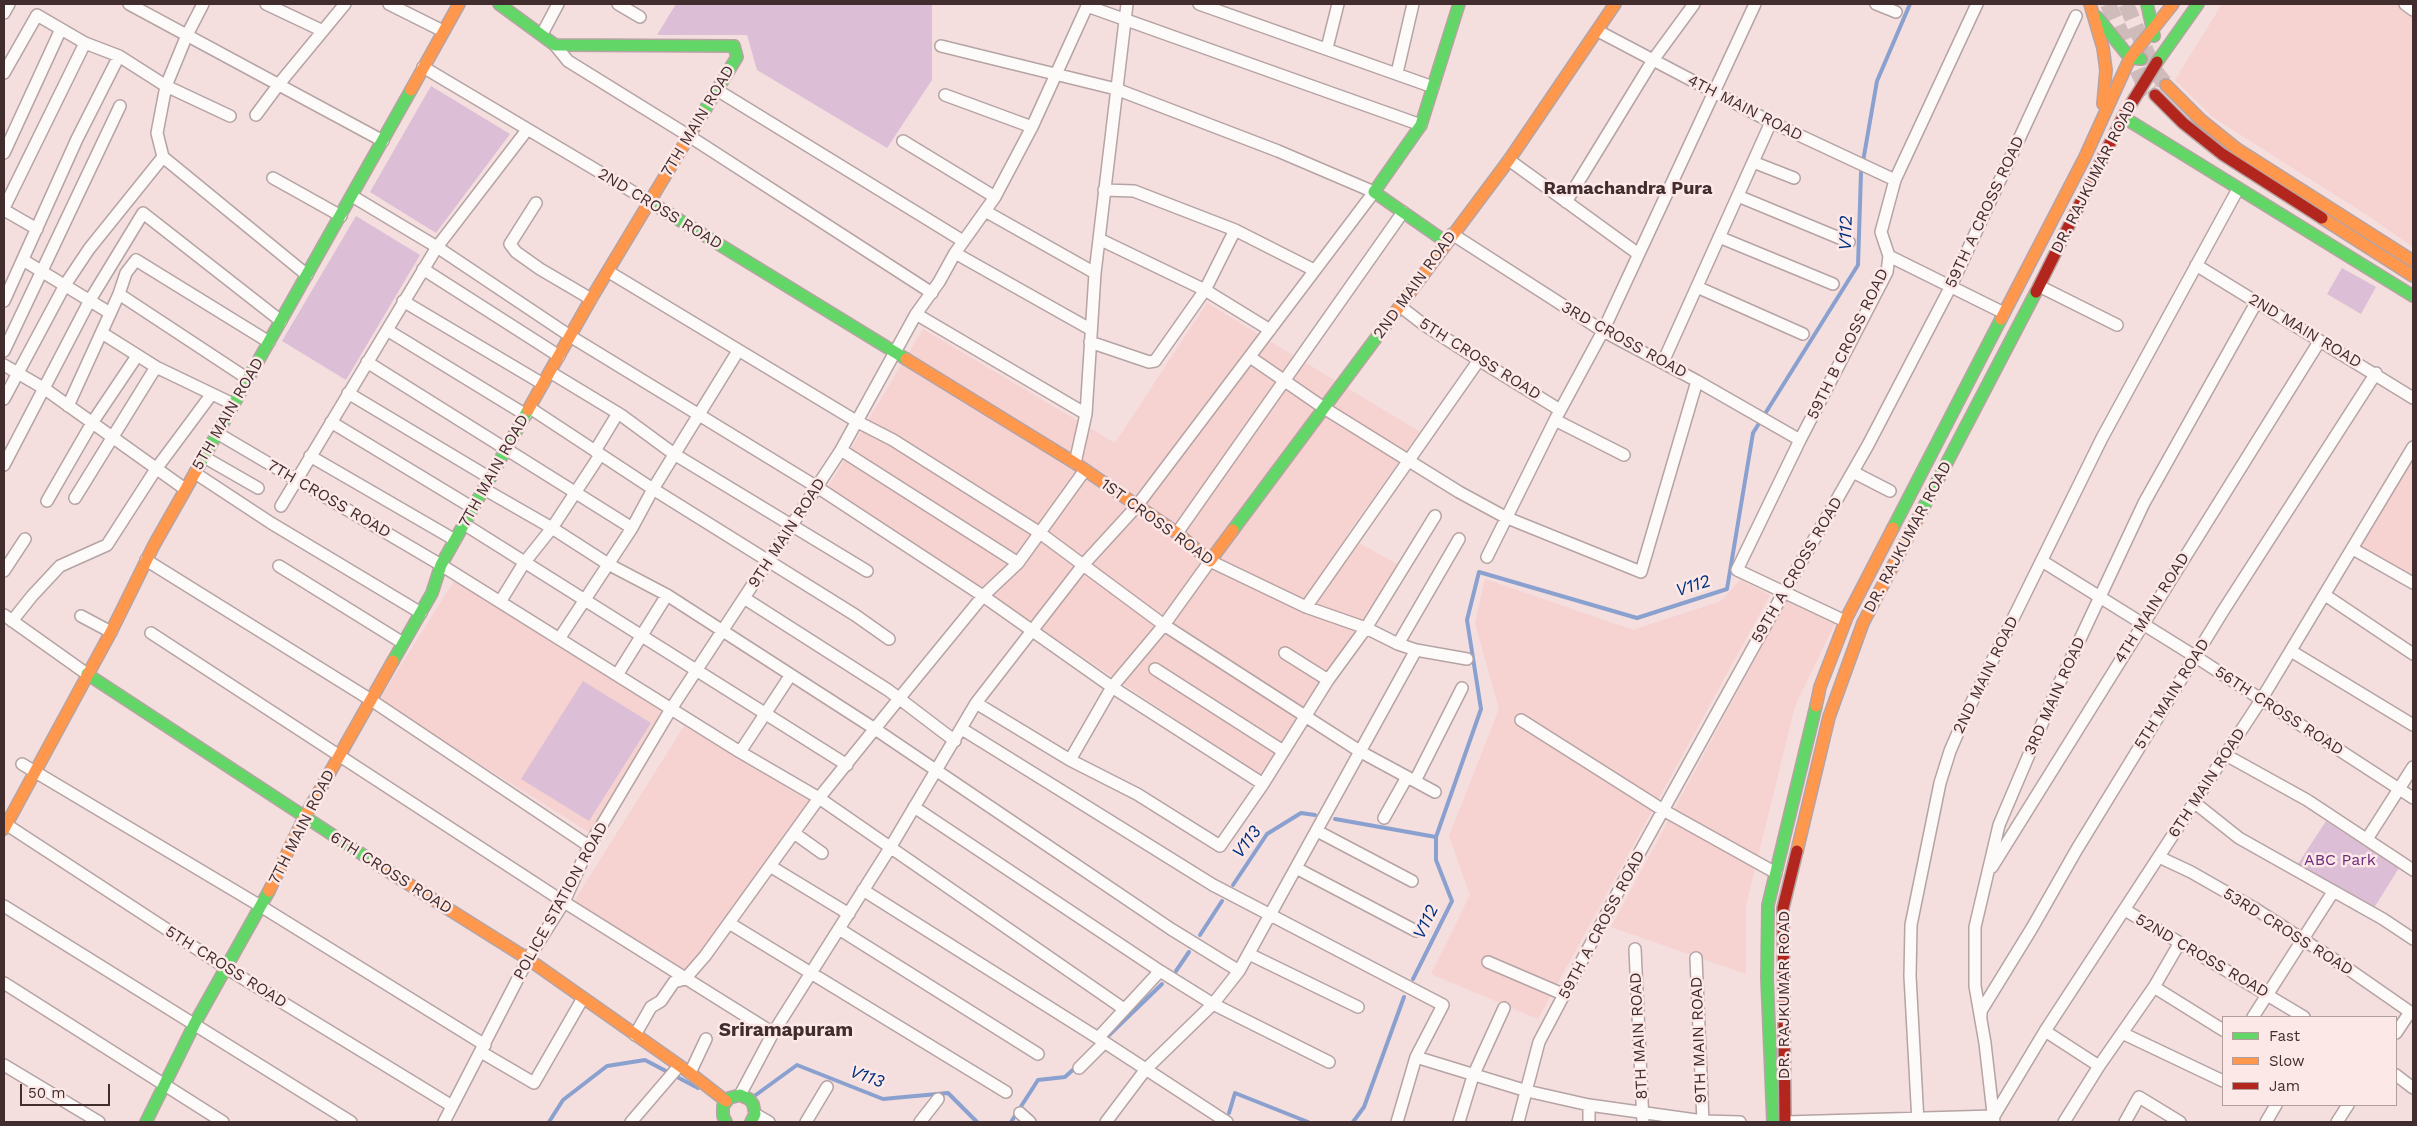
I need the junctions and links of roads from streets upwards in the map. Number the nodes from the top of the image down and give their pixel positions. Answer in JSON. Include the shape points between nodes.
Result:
{"nodes":[{"id":1,"x":9,"y":4,"type":"edge"},
{"id":2,"x":129,"y":4,"type":"edge"},
{"id":3,"x":204,"y":4,"type":"edge"},
{"id":4,"x":266,"y":4,"type":"edge"},
{"id":5,"x":345,"y":4,"type":"edge"},
{"id":6,"x":389,"y":4,"type":"edge"},
{"id":7,"x":459,"y":4,"type":"edge"},
{"id":8,"x":499,"y":4,"type":"edge"},
{"id":9,"x":558,"y":4,"type":"edge"},
{"id":10,"x":618,"y":4,"type":"edge"},
{"id":11,"x":1127,"y":4,"type":"edge"},
{"id":12,"x":1199,"y":4,"type":"edge"},
{"id":13,"x":1338,"y":4,"type":"edge"},
{"id":14,"x":1413,"y":4,"type":"edge"},
{"id":15,"x":1459,"y":4,"type":"edge"},
{"id":16,"x":1615,"y":4,"type":"edge"},
{"id":17,"x":1694,"y":4,"type":"edge"},
{"id":18,"x":1754,"y":4,"type":"edge"},
{"id":19,"x":1876,"y":4,"type":"edge"},
{"id":20,"x":1977,"y":4,"type":"edge"},
{"id":21,"x":2147,"y":4,"type":"edge"},
{"id":22,"x":2173,"y":4,"type":"edge"},
{"id":23,"x":2198,"y":4,"type":"edge"},
{"id":24,"x":2405,"y":4,"type":"edge"},
{"id":25,"x":1088,"y":5,"type":"edge"},
{"id":26,"x":2091,"y":8,"type":"edge"},
{"id":27,"x":2413,"y":10,"type":"edge"},
{"id":28,"x":1896,"y":12,"type":"dead end"},
{"id":29,"x":4,"y":13,"type":"edge"},
{"id":30,"x":640,"y":16,"type":"dead end"},
{"id":31,"x":2076,"y":16,"type":"dead end"},
{"id":32,"x":1125,"y":18,"type":"junction"},
{"id":33,"x":61,"y":29,"type":"junction"},
{"id":34,"x":2154,"y":30,"type":"junction"},
{"id":35,"x":323,"y":31,"type":"junction"},
{"id":36,"x":443,"y":31,"type":"junction"},
{"id":37,"x":1598,"y":31,"type":"junction"},
{"id":38,"x":542,"y":34,"type":"junction"},
{"id":39,"x":187,"y":35,"type":"junction"},
{"id":40,"x":85,"y":43,"type":"junction"},
{"id":41,"x":555,"y":45,"type":"junction"},
{"id":42,"x":940,"y":46,"type":"dead end"},
{"id":43,"x":1327,"y":48,"type":"junction"},
{"id":44,"x":119,"y":56,"type":"junction"},
{"id":45,"x":2130,"y":58,"type":"junction"},
{"id":46,"x":1652,"y":60,"type":"junction"},
{"id":47,"x":2158,"y":60,"type":"junction"},
{"id":48,"x":423,"y":66,"type":"junction"},
{"id":49,"x":4,"y":73,"type":"edge"},
{"id":50,"x":1397,"y":73,"type":"junction"},
{"id":51,"x":1056,"y":74,"type":"junction"},
{"id":52,"x":278,"y":84,"type":"junction"},
{"id":53,"x":2166,"y":85,"type":"tunnel mouth"},
{"id":54,"x":166,"y":86,"type":"junction"},
{"id":55,"x":1433,"y":87,"type":"junction"},
{"id":56,"x":1116,"y":88,"type":"junction"},
{"id":57,"x":716,"y":90,"type":"junction"},
{"id":58,"x":1712,"y":92,"type":"junction"},
{"id":59,"x":945,"y":95,"type":"dead end"},
{"id":60,"x":2155,"y":95,"type":"tunnel mouth"},
{"id":61,"x":120,"y":106,"type":"dead end"},
{"id":62,"x":256,"y":115,"type":"dead end"},
{"id":63,"x":230,"y":116,"type":"dead end"},
{"id":64,"x":2123,"y":117,"type":"junction"},
{"id":65,"x":1771,"y":122,"type":"junction"},
{"id":66,"x":2100,"y":122,"type":"junction"},
{"id":67,"x":1421,"y":125,"type":"junction"},
{"id":68,"x":1032,"y":127,"type":"junction"},
{"id":69,"x":527,"y":130,"type":"junction"},
{"id":70,"x":689,"y":136,"type":"junction"},
{"id":71,"x":382,"y":141,"type":"junction"},
{"id":72,"x":903,"y":141,"type":"dead end"},
{"id":73,"x":4,"y":153,"type":"edge"},
{"id":74,"x":163,"y":157,"type":"junction"},
{"id":75,"x":1508,"y":160,"type":"junction"},
{"id":76,"x":1753,"y":162,"type":"junction"},
{"id":77,"x":273,"y":178,"type":"dead end"},
{"id":78,"x":1794,"y":178,"type":"dead end"},
{"id":79,"x":1895,"y":180,"type":"junction"},
{"id":80,"x":2238,"y":189,"type":"junction"},
{"id":81,"x":1104,"y":190,"type":"junction"},
{"id":82,"x":1374,"y":192,"type":"junction"},
{"id":83,"x":352,"y":196,"type":"junction"},
{"id":84,"x":1738,"y":196,"type":"junction"},
{"id":85,"x":995,"y":197,"type":"junction"},
{"id":86,"x":650,"y":202,"type":"junction"},
{"id":87,"x":1566,"y":202,"type":"junction"},
{"id":88,"x":536,"y":203,"type":"dead end"},
{"id":89,"x":4,"y":209,"type":"edge"},
{"id":90,"x":985,"y":212,"type":"junction"},
{"id":91,"x":1403,"y":212,"type":"junction"},
{"id":92,"x":341,"y":216,"type":"junction"},
{"id":93,"x":37,"y":229,"type":"junction"},
{"id":94,"x":1235,"y":230,"type":"junction"},
{"id":95,"x":1719,"y":237,"type":"junction"},
{"id":96,"x":1449,"y":238,"type":"junction"},
{"id":97,"x":1099,"y":239,"type":"junction"},
{"id":98,"x":963,"y":241,"type":"junction"},
{"id":99,"x":1849,"y":242,"type":"dead end"},
{"id":100,"x":437,"y":247,"type":"junction"},
{"id":101,"x":955,"y":253,"type":"junction"},
{"id":102,"x":1637,"y":253,"type":"junction"},
{"id":103,"x":1889,"y":256,"type":"junction"},
{"id":104,"x":23,"y":260,"type":"junction"},
{"id":105,"x":2413,"y":261,"type":"edge"},
{"id":106,"x":2196,"y":266,"type":"junction"},
{"id":107,"x":423,"y":269,"type":"junction"},
{"id":108,"x":43,"y":270,"type":"junction"},
{"id":109,"x":1314,"y":270,"type":"junction"},
{"id":110,"x":608,"y":272,"type":"junction"},
{"id":111,"x":1095,"y":273,"type":"junction"},
{"id":112,"x":307,"y":275,"type":"junction"},
{"id":113,"x":2413,"y":276,"type":"edge"},
{"id":114,"x":1833,"y":284,"type":"dead end"},
{"id":115,"x":65,"y":285,"type":"junction"},
{"id":116,"x":1951,"y":286,"type":"junction"},
{"id":117,"x":2039,"y":286,"type":"junction"},
{"id":118,"x":1697,"y":287,"type":"junction"},
{"id":119,"x":1205,"y":290,"type":"junction"},
{"id":120,"x":932,"y":293,"type":"junction"},
{"id":121,"x":119,"y":294,"type":"junction"},
{"id":122,"x":2413,"y":296,"type":"edge"},
{"id":123,"x":591,"y":299,"type":"junction"},
{"id":124,"x":90,"y":300,"type":"junction"},
{"id":125,"x":4,"y":301,"type":"edge"},
{"id":126,"x":403,"y":301,"type":"junction"},
{"id":127,"x":2256,"y":303,"type":"junction"},
{"id":128,"x":1400,"y":306,"type":"junction"},
{"id":129,"x":110,"y":313,"type":"junction"},
{"id":130,"x":2004,"y":313,"type":"junction"},
{"id":131,"x":916,"y":314,"type":"junction"},
{"id":132,"x":281,"y":321,"type":"junction"},
{"id":133,"x":2116,"y":325,"type":"dead end"},
{"id":134,"x":1090,"y":329,"type":"junction"},
{"id":135,"x":386,"y":330,"type":"junction"},
{"id":136,"x":1270,"y":330,"type":"junction"},
{"id":137,"x":1603,"y":331,"type":"junction"},
{"id":138,"x":102,"y":333,"type":"junction"},
{"id":139,"x":1803,"y":334,"type":"dead end"},
{"id":140,"x":570,"y":336,"type":"junction"},
{"id":141,"x":269,"y":342,"type":"junction"},
{"id":142,"x":1090,"y":342,"type":"junction"},
{"id":143,"x":2319,"y":342,"type":"junction"},
{"id":144,"x":4,"y":351,"type":"edge"},
{"id":145,"x":738,"y":351,"type":"junction"},
{"id":146,"x":895,"y":352,"type":"junction"},
{"id":147,"x":137,"y":356,"type":"junction"},
{"id":148,"x":559,"y":356,"type":"junction"},
{"id":149,"x":1250,"y":357,"type":"junction"},
{"id":150,"x":1479,"y":360,"type":"junction"},
{"id":151,"x":367,"y":362,"type":"junction"},
{"id":152,"x":1663,"y":362,"type":"junction"},
{"id":153,"x":4,"y":365,"type":"edge"},
{"id":154,"x":156,"y":367,"type":"junction"},
{"id":155,"x":550,"y":372,"type":"junction"},
{"id":156,"x":18,"y":373,"type":"junction"},
{"id":157,"x":2376,"y":373,"type":"junction"},
{"id":158,"x":248,"y":379,"type":"junction"},
{"id":159,"x":1697,"y":381,"type":"junction"},
{"id":160,"x":1284,"y":382,"type":"junction"},
{"id":161,"x":543,"y":384,"type":"junction"},
{"id":162,"x":45,"y":389,"type":"junction"},
{"id":163,"x":348,"y":393,"type":"junction"},
{"id":164,"x":211,"y":395,"type":"junction"},
{"id":165,"x":2413,"y":398,"type":"edge"},
{"id":166,"x":4,"y":399,"type":"edge"},
{"id":167,"x":233,"y":404,"type":"junction"},
{"id":168,"x":68,"y":406,"type":"junction"},
{"id":169,"x":1324,"y":408,"type":"junction"},
{"id":170,"x":528,"y":412,"type":"junction"},
{"id":171,"x":618,"y":413,"type":"junction"},
{"id":172,"x":1086,"y":414,"type":"junction"},
{"id":173,"x":698,"y":415,"type":"junction"},
{"id":174,"x":1558,"y":415,"type":"junction"},
{"id":175,"x":856,"y":421,"type":"junction"},
{"id":176,"x":330,"y":422,"type":"junction"},
{"id":177,"x":92,"y":423,"type":"junction"},
{"id":178,"x":217,"y":433,"type":"junction"},
{"id":179,"x":111,"y":437,"type":"junction"},
{"id":180,"x":1800,"y":440,"type":"junction"},
{"id":181,"x":2413,"y":446,"type":"edge"},
{"id":182,"x":507,"y":448,"type":"junction"},
{"id":183,"x":841,"y":450,"type":"junction"},
{"id":184,"x":597,"y":453,"type":"junction"},
{"id":185,"x":674,"y":454,"type":"junction"},
{"id":186,"x":310,"y":456,"type":"junction"},
{"id":187,"x":1624,"y":456,"type":"dead end"},
{"id":188,"x":204,"y":457,"type":"junction"},
{"id":189,"x":1407,"y":459,"type":"junction"},
{"id":190,"x":1074,"y":463,"type":"junction"},
{"id":191,"x":4,"y":465,"type":"edge"},
{"id":192,"x":156,"y":469,"type":"junction"},
{"id":193,"x":1085,"y":470,"type":"junction"},
{"id":194,"x":1853,"y":472,"type":"junction"},
{"id":195,"x":195,"y":473,"type":"junction"},
{"id":196,"x":490,"y":478,"type":"junction"},
{"id":197,"x":296,"y":480,"type":"junction"},
{"id":198,"x":817,"y":487,"type":"junction"},
{"id":199,"x":258,"y":488,"type":"dead end"},
{"id":200,"x":185,"y":489,"type":"junction"},
{"id":201,"x":484,"y":489,"type":"junction"},
{"id":202,"x":653,"y":489,"type":"junction"},
{"id":203,"x":1890,"y":491,"type":"dead end"},
{"id":204,"x":576,"y":493,"type":"junction"},
{"id":205,"x":75,"y":498,"type":"dead end"},
{"id":206,"x":47,"y":501,"type":"dead end"},
{"id":207,"x":281,"y":506,"type":"dead end"},
{"id":208,"x":1136,"y":507,"type":"junction"},
{"id":209,"x":473,"y":508,"type":"junction"},
{"id":210,"x":1435,"y":516,"type":"dead end"},
{"id":211,"x":1505,"y":517,"type":"junction"},
{"id":212,"x":464,"y":524,"type":"junction"},
{"id":213,"x":792,"y":524,"type":"junction"},
{"id":214,"x":552,"y":528,"type":"junction"},
{"id":215,"x":632,"y":528,"type":"junction"},
{"id":216,"x":1040,"y":533,"type":"junction"},
{"id":217,"x":1178,"y":533,"type":"junction"},
{"id":218,"x":25,"y":539,"type":"dead end"},
{"id":219,"x":1459,"y":539,"type":"dead end"},
{"id":220,"x":455,"y":540,"type":"junction"},
{"id":221,"x":2353,"y":549,"type":"junction"},
{"id":222,"x":1487,"y":557,"type":"dead end"},
{"id":223,"x":146,"y":560,"type":"junction"},
{"id":224,"x":768,"y":561,"type":"junction"},
{"id":225,"x":1210,"y":561,"type":"junction"},
{"id":226,"x":2042,"y":561,"type":"junction"},
{"id":227,"x":524,"y":563,"type":"junction"},
{"id":228,"x":1018,"y":563,"type":"junction"},
{"id":229,"x":608,"y":564,"type":"junction"},
{"id":230,"x":441,"y":565,"type":"junction"},
{"id":231,"x":1084,"y":565,"type":"junction"},
{"id":232,"x":278,"y":566,"type":"dead end"},
{"id":233,"x":4,"y":571,"type":"edge"},
{"id":234,"x":868,"y":571,"type":"dead end"},
{"id":235,"x":2413,"y":584,"type":"edge"},
{"id":236,"x":1784,"y":592,"type":"junction"},
{"id":237,"x":667,"y":595,"type":"junction"},
{"id":238,"x":2325,"y":595,"type":"junction"},
{"id":239,"x":983,"y":596,"type":"junction"},
{"id":240,"x":2101,"y":597,"type":"junction"},
{"id":241,"x":744,"y":598,"type":"junction"},
{"id":242,"x":583,"y":600,"type":"junction"},
{"id":243,"x":500,"y":602,"type":"junction"},
{"id":244,"x":1306,"y":607,"type":"junction"},
{"id":245,"x":421,"y":613,"type":"junction"},
{"id":246,"x":81,"y":616,"type":"dead end"},
{"id":247,"x":7,"y":617,"type":"edge"},
{"id":248,"x":1845,"y":621,"type":"junction"},
{"id":249,"x":2142,"y":623,"type":"junction"},
{"id":250,"x":1164,"y":625,"type":"junction"},
{"id":251,"x":1366,"y":628,"type":"junction"},
{"id":252,"x":1033,"y":630,"type":"junction"},
{"id":253,"x":111,"y":632,"type":"junction"},
{"id":254,"x":721,"y":632,"type":"junction"},
{"id":255,"x":150,"y":633,"type":"dead end"},
{"id":256,"x":641,"y":636,"type":"junction"},
{"id":257,"x":559,"y":639,"type":"junction"},
{"id":258,"x":889,"y":639,"type":"dead end"},
{"id":259,"x":403,"y":643,"type":"junction"},
{"id":260,"x":1398,"y":644,"type":"junction"},
{"id":261,"x":1416,"y":650,"type":"junction"},
{"id":262,"x":2291,"y":651,"type":"junction"},
{"id":263,"x":1285,"y":653,"type":"dead end"},
{"id":264,"x":2413,"y":654,"type":"edge"},
{"id":265,"x":2196,"y":657,"type":"junction"},
{"id":266,"x":1467,"y":659,"type":"dead end"},
{"id":267,"x":1156,"y":669,"type":"dead end"},
{"id":268,"x":696,"y":671,"type":"junction"},
{"id":269,"x":87,"y":674,"type":"junction"},
{"id":270,"x":617,"y":675,"type":"junction"},
{"id":271,"x":790,"y":676,"type":"junction"},
{"id":272,"x":1328,"y":680,"type":"junction"},
{"id":273,"x":1112,"y":687,"type":"junction"},
{"id":274,"x":1462,"y":688,"type":"dead end"},
{"id":275,"x":899,"y":699,"type":"junction"},
{"id":276,"x":370,"y":700,"type":"junction"},
{"id":277,"x":2261,"y":700,"type":"junction"},
{"id":278,"x":976,"y":703,"type":"junction"},
{"id":279,"x":671,"y":709,"type":"junction"},
{"id":280,"x":765,"y":714,"type":"junction"},
{"id":281,"x":1305,"y":716,"type":"junction"},
{"id":282,"x":1521,"y":720,"type":"dead end"},
{"id":283,"x":2413,"y":725,"type":"edge"},
{"id":284,"x":875,"y":729,"type":"junction"},
{"id":285,"x":962,"y":729,"type":"junction"},
{"id":286,"x":955,"y":741,"type":"junction"},
{"id":287,"x":1283,"y":751,"type":"junction"},
{"id":288,"x":740,"y":752,"type":"junction"},
{"id":289,"x":1361,"y":752,"type":"junction"},
{"id":290,"x":2224,"y":754,"type":"junction"},
{"id":291,"x":339,"y":756,"type":"junction"},
{"id":292,"x":1070,"y":760,"type":"junction"},
{"id":293,"x":22,"y":764,"type":"dead end"},
{"id":294,"x":847,"y":765,"type":"junction"},
{"id":295,"x":2413,"y":768,"type":"edge"},
{"id":296,"x":36,"y":771,"type":"junction"},
{"id":297,"x":937,"y":771,"type":"junction"},
{"id":298,"x":1411,"y":779,"type":"junction"},
{"id":299,"x":1263,"y":784,"type":"junction"},
{"id":300,"x":2400,"y":789,"type":"junction"},
{"id":301,"x":1435,"y":792,"type":"dead end"},
{"id":302,"x":819,"y":798,"type":"junction"},
{"id":303,"x":2413,"y":798,"type":"edge"},
{"id":304,"x":2195,"y":803,"type":"junction"},
{"id":305,"x":914,"y":807,"type":"junction"},
{"id":306,"x":1663,"y":810,"type":"junction"},
{"id":307,"x":304,"y":818,"type":"junction"},
{"id":308,"x":1384,"y":818,"type":"dead end"},
{"id":309,"x":5,"y":825,"type":"edge"},
{"id":310,"x":1317,"y":831,"type":"junction"},
{"id":311,"x":794,"y":833,"type":"junction"},
{"id":312,"x":2366,"y":839,"type":"junction"},
{"id":313,"x":590,"y":846,"type":"junction"},
{"id":314,"x":890,"y":848,"type":"junction"},
{"id":315,"x":822,"y":853,"type":"dead end"},
{"id":316,"x":2159,"y":857,"type":"junction"},
{"id":317,"x":770,"y":866,"type":"junction"},
{"id":318,"x":1296,"y":868,"type":"junction"},
{"id":319,"x":2413,"y":870,"type":"edge"},
{"id":320,"x":1776,"y":873,"type":"junction"},
{"id":321,"x":1986,"y":875,"type":"junction"},
{"id":322,"x":1412,"y":881,"type":"dead end"},
{"id":323,"x":863,"y":890,"type":"junction"},
{"id":324,"x":2333,"y":892,"type":"junction"},
{"id":325,"x":564,"y":902,"type":"junction"},
{"id":326,"x":4,"y":906,"type":"edge"},
{"id":327,"x":262,"y":907,"type":"junction"},
{"id":328,"x":2125,"y":910,"type":"junction"},
{"id":329,"x":849,"y":914,"type":"junction"},
{"id":330,"x":1269,"y":914,"type":"junction"},
{"id":331,"x":729,"y":923,"type":"junction"},
{"id":332,"x":840,"y":929,"type":"junction"},
{"id":333,"x":1416,"y":931,"type":"dead end"},
{"id":334,"x":2413,"y":939,"type":"edge"},
{"id":335,"x":2303,"y":940,"type":"junction"},
{"id":336,"x":2180,"y":944,"type":"junction"},
{"id":337,"x":1635,"y":949,"type":"dead end"},
{"id":338,"x":1250,"y":954,"type":"junction"},
{"id":339,"x":1696,"y":958,"type":"dead end"},
{"id":340,"x":528,"y":959,"type":"junction"},
{"id":341,"x":1488,"y":962,"type":"dead end"},
{"id":342,"x":226,"y":968,"type":"junction"},
{"id":343,"x":1160,"y":971,"type":"junction"},
{"id":344,"x":1239,"y":971,"type":"junction"},
{"id":345,"x":813,"y":972,"type":"junction"},
{"id":346,"x":685,"y":979,"type":"junction"},
{"id":347,"x":4,"y":982,"type":"edge"},
{"id":348,"x":2154,"y":988,"type":"junction"},
{"id":349,"x":2269,"y":995,"type":"junction"},
{"id":350,"x":1565,"y":996,"type":"junction"},
{"id":351,"x":583,"y":998,"type":"junction"},
{"id":352,"x":1212,"y":1004,"type":"junction"},
{"id":353,"x":1358,"y":1007,"type":"dead end"},
{"id":354,"x":1504,"y":1008,"type":"dead end"},
{"id":355,"x":1124,"y":1009,"type":"junction"},
{"id":356,"x":2412,"y":1013,"type":"edge"},
{"id":357,"x":2254,"y":1016,"type":"edge"},
{"id":358,"x":2302,"y":1016,"type":"edge"},
{"id":359,"x":1981,"y":1020,"type":"junction"},
{"id":360,"x":195,"y":1023,"type":"junction"},
{"id":361,"x":2222,"y":1029,"type":"edge"},
{"id":362,"x":2045,"y":1031,"type":"junction"},
{"id":363,"x":2397,"y":1031,"type":"edge"},
{"id":364,"x":773,"y":1033,"type":"junction"},
{"id":365,"x":2122,"y":1033,"type":"junction"},
{"id":366,"x":635,"y":1036,"type":"junction"},
{"id":367,"x":706,"y":1039,"type":"dead end"},
{"id":368,"x":1101,"y":1040,"type":"junction"},
{"id":369,"x":483,"y":1048,"type":"junction"},
{"id":370,"x":1038,"y":1054,"type":"dead end"},
{"id":371,"x":1416,"y":1057,"type":"junction"},
{"id":372,"x":1329,"y":1062,"type":"dead end"},
{"id":373,"x":4,"y":1065,"type":"edge"},
{"id":374,"x":2098,"y":1066,"type":"junction"},
{"id":375,"x":1078,"y":1068,"type":"dead end"},
{"id":376,"x":1146,"y":1069,"type":"junction"},
{"id":377,"x":674,"y":1071,"type":"junction"},
{"id":378,"x":690,"y":1073,"type":"junction"},
{"id":379,"x":1472,"y":1076,"type":"junction"},
{"id":380,"x":2397,"y":1076,"type":"edge"},
{"id":381,"x":2222,"y":1081,"type":"edge"},
{"id":382,"x":164,"y":1084,"type":"junction"},
{"id":383,"x":827,"y":1087,"type":"dead end"},
{"id":384,"x":2413,"y":1088,"type":"edge"},
{"id":385,"x":1527,"y":1091,"type":"junction"},
{"id":386,"x":1006,"y":1092,"type":"dead end"},
{"id":387,"x":740,"y":1095,"type":"junction"},
{"id":388,"x":938,"y":1099,"type":"dead end"},
{"id":389,"x":726,"y":1101,"type":"junction"},
{"id":390,"x":1589,"y":1105,"type":"junction"},
{"id":391,"x":452,"y":1106,"type":"junction"},
{"id":392,"x":2275,"y":1106,"type":"edge"},
{"id":393,"x":2347,"y":1106,"type":"edge"},
{"id":394,"x":1020,"y":1113,"type":"dead end"},
{"id":395,"x":1643,"y":1117,"type":"edge"},
{"id":396,"x":753,"y":1118,"type":"edge"},
{"id":397,"x":1997,"y":1120,"type":"edge"},
{"id":398,"x":1702,"y":1121,"type":"edge"},
{"id":399,"x":1918,"y":1121,"type":"edge"},
{"id":400,"x":99,"y":1122,"type":"edge"},
{"id":401,"x":146,"y":1122,"type":"edge"},
{"id":402,"x":223,"y":1122,"type":"edge"},
{"id":403,"x":351,"y":1122,"type":"edge"},
{"id":404,"x":444,"y":1122,"type":"edge"},
{"id":405,"x":632,"y":1122,"type":"edge"},
{"id":406,"x":726,"y":1122,"type":"edge"},
{"id":407,"x":769,"y":1122,"type":"edge"},
{"id":408,"x":806,"y":1122,"type":"edge"},
{"id":409,"x":920,"y":1122,"type":"edge"},
{"id":410,"x":1030,"y":1122,"type":"edge"},
{"id":411,"x":1106,"y":1122,"type":"edge"},
{"id":412,"x":1226,"y":1122,"type":"edge"},
{"id":413,"x":1397,"y":1122,"type":"edge"},
{"id":414,"x":1459,"y":1122,"type":"edge"},
{"id":415,"x":1518,"y":1122,"type":"edge"},
{"id":416,"x":1589,"y":1122,"type":"edge"},
{"id":417,"x":1740,"y":1122,"type":"edge"},
{"id":418,"x":1773,"y":1122,"type":"edge"},
{"id":419,"x":1785,"y":1122,"type":"edge"},
{"id":420,"x":2064,"y":1122,"type":"edge"},
{"id":421,"x":2126,"y":1122,"type":"edge"},
{"id":422,"x":2180,"y":1122,"type":"edge"},
{"id":423,"x":2266,"y":1122,"type":"edge"},
{"id":424,"x":2337,"y":1122,"type":"edge"}],
"edges":[{"from":1,"to":29,"type":"street"},
{"from":2,"to":39,"type":"street"},
{"from":3,"to":39,"type":"street"},
{"from":4,"to":35,"type":"street"},
{"from":5,"to":35,"type":"street"},
{"from":6,"to":36,"type":"street"},
{"from":7,"to":36,"type":"street","name":"5TH MAIN ROAD"},
{"from":8,"to":38,"type":"street"},
{"from":9,"to":38,"type":"street"},
{"from":10,"to":30,"type":"street"},
{"from":11,"to":32,"type":"street"},
{"from":12,"to":43,"type":"street"},
{"from":13,"to":43,"type":"street"},
{"from":14,"to":50,"type":"street"},
{"from":15,"to":55,"type":"street"},
{"from":16,"to":37,"type":"street","name":"2ND MAIN ROAD"},
{"from":17,"to":46,"type":"street"},
{"from":18,"to":58,"type":"street"},
{"from":19,"to":28,"type":"street"},
{"from":20,"to":79,"type":"street","name":"59TH B CROSS ROAD"},
{"from":21,"to":34,"type":"street"},
{"from":22,"to":34,"type":"street"},
{"from":23,"to":47,"type":"street","name":"DR. RAJKUMAR ROAD"},
{"from":24,"to":27,"type":"street"},
{"from":25,"to":32,"type":"street"},
{"from":25,"to":51,"type":"street"},
{"from":26,"to":45,"type":"street"},
{"from":26,"to":66,"type":"street","via":[[2106,70]]},
{"from":31,"to":116,"type":"street","name":"59TH A CROSS ROAD"},
{"from":32,"to":56,"type":"street"},
{"from":32,"to":67,"type":"street"},
{"from":33,"to":40,"type":"street"},
{"from":33,"to":49,"type":"street","via":[[38,15]]},
{"from":33,"to":73,"type":"street"},
{"from":34,"to":45,"type":"street"},
{"from":34,"to":47,"type":"street"},
{"from":35,"to":52,"type":"street"},
{"from":36,"to":48,"type":"street","name":"5TH MAIN ROAD"},
{"from":37,"to":46,"type":"street","name":"4TH MAIN ROAD"},
{"from":37,"to":75,"type":"street","name":"2ND MAIN ROAD"},
{"from":38,"to":41,"type":"street"},
{"from":39,"to":52,"type":"street"},
{"from":39,"to":54,"type":"street"},
{"from":40,"to":44,"type":"street"},
{"from":40,"to":89,"type":"street"},
{"from":41,"to":57,"type":"street","name":"7TH MAIN ROAD","via":[[734,46],[737,56]]},
{"from":41,"to":70,"type":"street","via":[[568,62]]},
{"from":42,"to":51,"type":"street"},
{"from":43,"to":50,"type":"street"},
{"from":44,"to":54,"type":"street"},
{"from":44,"to":93,"type":"street"},
{"from":45,"to":47,"type":"street"},
{"from":45,"to":66,"type":"street"},
{"from":46,"to":58,"type":"street","name":"4TH MAIN ROAD"},
{"from":46,"to":87,"type":"street"},
{"from":47,"to":64,"type":"street","name":"DR. RAJKUMAR ROAD"},
{"from":48,"to":69,"type":"street","name":"2ND CROSS ROAD"},
{"from":48,"to":71,"type":"street","name":"5TH MAIN ROAD"},
{"from":50,"to":55,"type":"street"},
{"from":51,"to":56,"type":"street"},
{"from":51,"to":68,"type":"street"},
{"from":52,"to":62,"type":"street"},
{"from":52,"to":71,"type":"street"},
{"from":53,"to":105,"type":"street","via":[[2201,120],[2237,149]]},
{"from":54,"to":63,"type":"street"},
{"from":54,"to":74,"type":"street","via":[[157,133]]},
{"from":55,"to":67,"type":"street"},
{"from":56,"to":81,"type":"street"},
{"from":56,"to":82,"type":"street"},
{"from":57,"to":70,"type":"street","name":"7TH MAIN ROAD"},
{"from":57,"to":98,"type":"street"},
{"from":58,"to":65,"type":"street","name":"4TH MAIN ROAD"},
{"from":58,"to":102,"type":"street"},
{"from":59,"to":68,"type":"street"},
{"from":60,"to":113,"type":"street","via":[[2182,123],[2222,154]]},
{"from":61,"to":108,"type":"street"},
{"from":64,"to":80,"type":"street"},
{"from":64,"to":117,"type":"street","name":"DR. RAJKUMAR ROAD"},
{"from":65,"to":76,"type":"street"},
{"from":65,"to":79,"type":"street","name":"4TH MAIN ROAD"},
{"from":66,"to":130,"type":"street","name":"DR. RAJKUMAR ROAD"},
{"from":67,"to":82,"type":"street"},
{"from":68,"to":85,"type":"street"},
{"from":69,"to":86,"type":"street","name":"2ND CROSS ROAD"},
{"from":69,"to":100,"type":"street"},
{"from":70,"to":86,"type":"street","name":"7TH MAIN ROAD"},
{"from":70,"to":120,"type":"street"},
{"from":71,"to":83,"type":"street","name":"5TH MAIN ROAD"},
{"from":72,"to":85,"type":"street"},
{"from":74,"to":112,"type":"street"},
{"from":74,"to":115,"type":"street"},
{"from":75,"to":87,"type":"street"},
{"from":75,"to":96,"type":"street","name":"2ND MAIN ROAD"},
{"from":76,"to":78,"type":"street"},
{"from":76,"to":84,"type":"street"},
{"from":77,"to":92,"type":"street"},
{"from":79,"to":103,"type":"street","name":"59TH B CROSS ROAD","via":[[1881,232]]},
{"from":80,"to":106,"type":"street","name":"2ND MAIN ROAD"},
{"from":80,"to":122,"type":"street"},
{"from":81,"to":94,"type":"street","via":[[1134,191]]},
{"from":81,"to":97,"type":"street"},
{"from":82,"to":91,"type":"street"},
{"from":82,"to":109,"type":"street"},
{"from":83,"to":92,"type":"street","name":"5TH MAIN ROAD"},
{"from":83,"to":100,"type":"street"},
{"from":84,"to":95,"type":"street"},
{"from":84,"to":99,"type":"street"},
{"from":85,"to":90,"type":"street"},
{"from":86,"to":110,"type":"street","name":"7TH MAIN ROAD"},
{"from":86,"to":146,"type":"street","name":"2ND CROSS ROAD"},
{"from":87,"to":102,"type":"street"},
{"from":88,"to":123,"type":"street","via":[[510,244],[540,269]]},
{"from":89,"to":93,"type":"street"},
{"from":90,"to":98,"type":"street"},
{"from":90,"to":111,"type":"street"},
{"from":91,"to":96,"type":"street"},
{"from":91,"to":160,"type":"street"},
{"from":92,"to":112,"type":"street","name":"5TH MAIN ROAD"},
{"from":93,"to":104,"type":"street"},
{"from":94,"to":109,"type":"street"},
{"from":94,"to":119,"type":"street"},
{"from":95,"to":114,"type":"street"},
{"from":95,"to":118,"type":"street"},
{"from":96,"to":128,"type":"street","name":"2ND MAIN ROAD"},
{"from":96,"to":137,"type":"street","name":"3RD CROSS ROAD"},
{"from":97,"to":111,"type":"street"},
{"from":97,"to":119,"type":"street"},
{"from":98,"to":101,"type":"street"},
{"from":100,"to":107,"type":"street"},
{"from":100,"to":140,"type":"street"},
{"from":101,"to":120,"type":"street"},
{"from":101,"to":134,"type":"street"},
{"from":102,"to":137,"type":"street"},
{"from":103,"to":116,"type":"street"},
{"from":103,"to":180,"type":"street","name":"59TH B CROSS ROAD","via":[[1887,272]]},
{"from":104,"to":108,"type":"street"},
{"from":104,"to":125,"type":"street"},
{"from":106,"to":127,"type":"street","name":"2ND MAIN ROAD"},
{"from":106,"to":226,"type":"street","name":"2ND MAIN ROAD","via":[[2102,438]]},
{"from":107,"to":126,"type":"street"},
{"from":107,"to":148,"type":"street"},
{"from":108,"to":115,"type":"street"},
{"from":108,"to":144,"type":"street"},
{"from":109,"to":136,"type":"street"},
{"from":110,"to":123,"type":"street","name":"7TH MAIN ROAD"},
{"from":110,"to":145,"type":"street"},
{"from":111,"to":134,"type":"street"},
{"from":112,"to":132,"type":"street","name":"5TH MAIN ROAD"},
{"from":115,"to":124,"type":"street"},
{"from":115,"to":156,"type":"street"},
{"from":116,"to":130,"type":"street"},
{"from":116,"to":194,"type":"street","name":"59TH A CROSS ROAD"},
{"from":117,"to":133,"type":"street"},
{"from":117,"to":419,"type":"street","name":"DR. RAJKUMAR ROAD","via":[[1863,623],[1829,717],[1783,908]]},
{"from":118,"to":139,"type":"street"},
{"from":118,"to":152,"type":"street"},
{"from":119,"to":136,"type":"street"},
{"from":119,"to":142,"type":"street","via":[[1154,362]]},
{"from":120,"to":131,"type":"street"},
{"from":121,"to":129,"type":"street"},
{"from":121,"to":141,"type":"street","via":[[126,273],[136,260]]},
{"from":121,"to":158,"type":"street"},
{"from":123,"to":140,"type":"street","name":"7TH MAIN ROAD"},
{"from":124,"to":129,"type":"street"},
{"from":124,"to":132,"type":"street","via":[[143,213]]},
{"from":124,"to":162,"type":"street"},
{"from":126,"to":135,"type":"street"},
{"from":126,"to":161,"type":"street"},
{"from":127,"to":143,"type":"street","name":"2ND MAIN ROAD"},
{"from":127,"to":240,"type":"street","name":"3RD MAIN ROAD","via":[[2144,503]]},
{"from":128,"to":150,"type":"street","name":"5TH CROSS ROAD"},
{"from":128,"to":169,"type":"street","name":"2ND MAIN ROAD"},
{"from":129,"to":138,"type":"street"},
{"from":130,"to":248,"type":"street","name":"DR. RAJKUMAR ROAD"},
{"from":131,"to":146,"type":"street"},
{"from":131,"to":172,"type":"street"},
{"from":132,"to":141,"type":"street","name":"5TH MAIN ROAD"},
{"from":134,"to":142,"type":"street"},
{"from":135,"to":151,"type":"street"},
{"from":135,"to":170,"type":"street"},
{"from":136,"to":149,"type":"street"},
{"from":137,"to":152,"type":"street","name":"3RD CROSS ROAD"},
{"from":137,"to":174,"type":"street"},
{"from":138,"to":147,"type":"street"},
{"from":138,"to":168,"type":"street"},
{"from":140,"to":148,"type":"street","name":"7TH MAIN ROAD"},
{"from":140,"to":173,"type":"street"},
{"from":141,"to":158,"type":"street","name":"5TH MAIN ROAD"},
{"from":142,"to":172,"type":"street"},
{"from":143,"to":157,"type":"street","name":"2ND MAIN ROAD"},
{"from":143,"to":249,"type":"street","name":"4TH MAIN ROAD"},
{"from":145,"to":173,"type":"street"},
{"from":145,"to":175,"type":"street"},
{"from":146,"to":175,"type":"street","name":"9TH MAIN ROAD"},
{"from":146,"to":190,"type":"street","name":"1ST CROSS ROAD"},
{"from":147,"to":154,"type":"street"},
{"from":147,"to":177,"type":"street"},
{"from":148,"to":155,"type":"street","name":"7TH MAIN ROAD"},
{"from":149,"to":160,"type":"street"},
{"from":149,"to":208,"type":"street"},
{"from":150,"to":174,"type":"street","name":"5TH CROSS ROAD"},
{"from":150,"to":189,"type":"street"},
{"from":151,"to":163,"type":"street"},
{"from":151,"to":182,"type":"street"},
{"from":152,"to":159,"type":"street","name":"3RD CROSS ROAD"},
{"from":153,"to":156,"type":"street"},
{"from":154,"to":164,"type":"street"},
{"from":154,"to":179,"type":"street"},
{"from":155,"to":161,"type":"street","name":"7TH MAIN ROAD"},
{"from":155,"to":171,"type":"street"},
{"from":156,"to":162,"type":"street"},
{"from":156,"to":166,"type":"street"},
{"from":157,"to":165,"type":"street","name":"2ND MAIN ROAD"},
{"from":157,"to":265,"type":"street","name":"5TH MAIN ROAD"},
{"from":158,"to":167,"type":"street","name":"5TH MAIN ROAD"},
{"from":159,"to":180,"type":"street","name":"3RD CROSS ROAD"},
{"from":159,"to":211,"type":"street","via":[[1641,572]]},
{"from":160,"to":169,"type":"street"},
{"from":160,"to":217,"type":"street"},
{"from":161,"to":170,"type":"street","name":"7TH MAIN ROAD"},
{"from":162,"to":168,"type":"street"},
{"from":162,"to":191,"type":"street"},
{"from":163,"to":176,"type":"street"},
{"from":163,"to":196,"type":"street"},
{"from":164,"to":167,"type":"street"},
{"from":164,"to":192,"type":"street"},
{"from":167,"to":178,"type":"street","name":"5TH MAIN ROAD"},
{"from":168,"to":177,"type":"street"},
{"from":169,"to":189,"type":"street"},
{"from":169,"to":225,"type":"street","name":"2ND MAIN ROAD"},
{"from":170,"to":182,"type":"street","name":"7TH MAIN ROAD"},
{"from":170,"to":184,"type":"street"},
{"from":171,"to":184,"type":"street"},
{"from":171,"to":185,"type":"street"},
{"from":172,"to":190,"type":"street"},
{"from":173,"to":185,"type":"street"},
{"from":173,"to":198,"type":"street"},
{"from":174,"to":187,"type":"street","name":"5TH CROSS ROAD"},
{"from":174,"to":211,"type":"street"},
{"from":175,"to":183,"type":"street","name":"9TH MAIN ROAD"},
{"from":175,"to":216,"type":"street","via":[[893,440]]},
{"from":176,"to":186,"type":"street"},
{"from":176,"to":209,"type":"street"},
{"from":177,"to":179,"type":"street"},
{"from":177,"to":206,"type":"street"},
{"from":178,"to":188,"type":"street","name":"5TH MAIN ROAD"},
{"from":178,"to":197,"type":"street","name":"7TH CROSS ROAD"},
{"from":179,"to":192,"type":"street"},
{"from":179,"to":205,"type":"street"},
{"from":180,"to":236,"type":"street","name":"59TH B CROSS ROAD","via":[[1737,570]]},
{"from":181,"to":221,"type":"street","name":"6TH MAIN ROAD"},
{"from":182,"to":196,"type":"street","name":"7TH MAIN ROAD"},
{"from":182,"to":204,"type":"street"},
{"from":183,"to":198,"type":"street","name":"9TH MAIN ROAD"},
{"from":183,"to":228,"type":"street"},
{"from":184,"to":202,"type":"street"},
{"from":184,"to":204,"type":"street"},
{"from":185,"to":202,"type":"street"},
{"from":185,"to":213,"type":"street"},
{"from":186,"to":197,"type":"street"},
{"from":186,"to":220,"type":"street"},
{"from":188,"to":195,"type":"street","name":"5TH MAIN ROAD"},
{"from":188,"to":199,"type":"street"},
{"from":189,"to":211,"type":"street"},
{"from":189,"to":244,"type":"street"},
{"from":190,"to":193,"type":"street","name":"1ST CROSS ROAD"},
{"from":192,"to":200,"type":"street"},
{"from":192,"to":247,"type":"street","via":[[107,545],[60,566]]},
{"from":193,"to":208,"type":"street","name":"1ST CROSS ROAD"},
{"from":193,"to":216,"type":"street"},
{"from":194,"to":203,"type":"street"},
{"from":194,"to":236,"type":"street","name":"59TH A CROSS ROAD"},
{"from":195,"to":200,"type":"street","name":"5TH MAIN ROAD"},
{"from":195,"to":245,"type":"street"},
{"from":196,"to":201,"type":"street","name":"7TH MAIN ROAD"},
{"from":197,"to":207,"type":"street"},
{"from":197,"to":230,"type":"street","name":"7TH CROSS ROAD"},
{"from":198,"to":213,"type":"street","name":"9TH MAIN ROAD"},
{"from":198,"to":239,"type":"street"},
{"from":200,"to":223,"type":"street","name":"5TH MAIN ROAD"},
{"from":201,"to":209,"type":"street","name":"7TH MAIN ROAD"},
{"from":201,"to":214,"type":"street"},
{"from":202,"to":215,"type":"street"},
{"from":202,"to":224,"type":"street"},
{"from":204,"to":214,"type":"street"},
{"from":204,"to":215,"type":"street"},
{"from":208,"to":217,"type":"street","name":"1ST CROSS ROAD"},
{"from":208,"to":231,"type":"street"},
{"from":209,"to":212,"type":"street","name":"7TH MAIN ROAD"},
{"from":210,"to":251,"type":"street"},
{"from":211,"to":222,"type":"street"},
{"from":212,"to":220,"type":"street","name":"7TH MAIN ROAD"},
{"from":212,"to":227,"type":"street"},
{"from":213,"to":224,"type":"street","name":"9TH MAIN ROAD"},
{"from":213,"to":234,"type":"street"},
{"from":214,"to":227,"type":"street"},
{"from":214,"to":229,"type":"street"},
{"from":215,"to":229,"type":"street"},
{"from":216,"to":228,"type":"street"},
{"from":216,"to":231,"type":"street"},
{"from":217,"to":225,"type":"street","name":"1ST CROSS ROAD"},
{"from":218,"to":233,"type":"street"},
{"from":219,"to":260,"type":"street"},
{"from":220,"to":230,"type":"street","name":"7TH MAIN ROAD"},
{"from":221,"to":235,"type":"street"},
{"from":221,"to":238,"type":"street","name":"6TH MAIN ROAD"},
{"from":223,"to":253,"type":"street","name":"5TH MAIN ROAD"},
{"from":223,"to":276,"type":"street"},
{"from":224,"to":241,"type":"street","name":"9TH MAIN ROAD"},
{"from":224,"to":258,"type":"street","via":[[855,614]]},
{"from":225,"to":244,"type":"street","name":"1ST CROSS ROAD"},
{"from":225,"to":250,"type":"street"},
{"from":226,"to":240,"type":"street","name":"56TH CROSS ROAD"},
{"from":226,"to":399,"type":"street","name":"2ND MAIN ROAD","via":[[1966,714],[1940,783],[1917,892],[1910,951]]},
{"from":227,"to":242,"type":"street"},
{"from":227,"to":243,"type":"street"},
{"from":228,"to":239,"type":"street"},
{"from":229,"to":237,"type":"street"},
{"from":229,"to":242,"type":"street"},
{"from":230,"to":243,"type":"street","name":"7TH CROSS ROAD"},
{"from":230,"to":245,"type":"street","name":"7TH MAIN ROAD"},
{"from":231,"to":250,"type":"street"},
{"from":231,"to":252,"type":"street"},
{"from":232,"to":259,"type":"street"},
{"from":236,"to":248,"type":"street","name":"59TH B CROSS ROAD"},
{"from":236,"to":306,"type":"street","name":"59TH A CROSS ROAD"},
{"from":237,"to":254,"type":"street"},
{"from":237,"to":256,"type":"street"},
{"from":238,"to":262,"type":"street","name":"6TH MAIN ROAD"},
{"from":238,"to":264,"type":"street"},
{"from":239,"to":252,"type":"street"},
{"from":239,"to":275,"type":"street"},
{"from":240,"to":249,"type":"street","name":"56TH CROSS ROAD"},
{"from":240,"to":321,"type":"street","name":"3RD MAIN ROAD","via":[[2059,684],[1999,825]]},
{"from":241,"to":254,"type":"street","name":"9TH MAIN ROAD"},
{"from":241,"to":275,"type":"street","via":[[807,636]]},
{"from":242,"to":256,"type":"street"},
{"from":242,"to":257,"type":"street"},
{"from":243,"to":257,"type":"street","name":"7TH CROSS ROAD"},
{"from":244,"to":251,"type":"street","name":"1ST CROSS ROAD"},
{"from":245,"to":259,"type":"street","name":"7TH MAIN ROAD"},
{"from":246,"to":253,"type":"street"},
{"from":247,"to":269,"type":"street","name":"6TH CROSS ROAD"},
{"from":248,"to":320,"type":"street","name":"DR. RAJKUMAR ROAD","via":[[1820,686]]},
{"from":249,"to":265,"type":"street","name":"56TH CROSS ROAD"},
{"from":249,"to":321,"type":"street","name":"4TH MAIN ROAD"},
{"from":250,"to":273,"type":"street"},
{"from":250,"to":281,"type":"street"},
{"from":251,"to":260,"type":"street","name":"1ST CROSS ROAD"},
{"from":251,"to":272,"type":"street"},
{"from":252,"to":273,"type":"street"},
{"from":252,"to":278,"type":"street"},
{"from":253,"to":269,"type":"street","name":"5TH MAIN ROAD"},
{"from":254,"to":268,"type":"street","name":"9TH MAIN ROAD"},
{"from":254,"to":271,"type":"street"},
{"from":255,"to":291,"type":"street"},
{"from":256,"to":268,"type":"street"},
{"from":256,"to":270,"type":"street"},
{"from":257,"to":270,"type":"street","name":"7TH CROSS ROAD"},
{"from":259,"to":276,"type":"street","name":"7TH MAIN ROAD"},
{"from":260,"to":261,"type":"street","name":"1ST CROSS ROAD"},
{"from":261,"to":266,"type":"street","name":"1ST CROSS ROAD"},
{"from":261,"to":289,"type":"street"},
{"from":262,"to":277,"type":"street","name":"6TH MAIN ROAD"},
{"from":262,"to":283,"type":"street"},
{"from":263,"to":272,"type":"street"},
{"from":265,"to":277,"type":"street","name":"56TH CROSS ROAD"},
{"from":265,"to":359,"type":"street","name":"5TH MAIN ROAD","via":[[2077,848],[1981,1011]]},
{"from":267,"to":287,"type":"street"},
{"from":268,"to":279,"type":"street","name":"9TH MAIN ROAD"},
{"from":268,"to":280,"type":"street"},
{"from":269,"to":296,"type":"street","name":"5TH MAIN ROAD"},
{"from":269,"to":307,"type":"street","name":"6TH CROSS ROAD"},
{"from":270,"to":279,"type":"street","name":"7TH CROSS ROAD"},
{"from":271,"to":280,"type":"street"},
{"from":271,"to":284,"type":"street"},
{"from":272,"to":281,"type":"street"},
{"from":273,"to":292,"type":"street"},
{"from":273,"to":299,"type":"street"},
{"from":274,"to":298,"type":"street"},
{"from":275,"to":284,"type":"street"},
{"from":275,"to":286,"type":"street"},
{"from":276,"to":291,"type":"street","name":"7TH MAIN ROAD"},
{"from":276,"to":313,"type":"street"},
{"from":277,"to":290,"type":"street","name":"6TH MAIN ROAD"},
{"from":277,"to":300,"type":"street","name":"56TH CROSS ROAD"},
{"from":278,"to":285,"type":"street"},
{"from":278,"to":292,"type":"street"},
{"from":279,"to":288,"type":"street","name":"7TH CROSS ROAD"},
{"from":279,"to":313,"type":"street","name":"POLICE STATION ROAD"},
{"from":280,"to":288,"type":"street"},
{"from":280,"to":294,"type":"street"},
{"from":281,"to":287,"type":"street"},
{"from":281,"to":289,"type":"street"},
{"from":282,"to":306,"type":"street"},
{"from":284,"to":294,"type":"street"},
{"from":284,"to":297,"type":"street"},
{"from":285,"to":286,"type":"street"},
{"from":285,"to":330,"type":"street","via":[[1213,885]]},
{"from":286,"to":297,"type":"street"},
{"from":287,"to":299,"type":"street"},
{"from":288,"to":302,"type":"street","name":"7TH CROSS ROAD"},
{"from":289,"to":298,"type":"street"},
{"from":289,"to":310,"type":"street"},
{"from":290,"to":304,"type":"street","name":"6TH MAIN ROAD"},
{"from":290,"to":312,"type":"street","via":[[2307,800]]},
{"from":291,"to":307,"type":"street","name":"7TH MAIN ROAD"},
{"from":291,"to":325,"type":"street"},
{"from":292,"to":299,"type":"street","via":[[1137,794],[1220,846]]},
{"from":293,"to":296,"type":"street"},
{"from":294,"to":302,"type":"street"},
{"from":295,"to":300,"type":"street"},
{"from":296,"to":309,"type":"street","name":"5TH MAIN ROAD"},
{"from":296,"to":327,"type":"street"},
{"from":297,"to":305,"type":"street"},
{"from":297,"to":344,"type":"street","via":[[1171,929]]},
{"from":298,"to":301,"type":"street"},
{"from":298,"to":308,"type":"street"},
{"from":300,"to":303,"type":"street","name":"56TH CROSS ROAD"},
{"from":300,"to":312,"type":"street"},
{"from":302,"to":311,"type":"street"},
{"from":302,"to":314,"type":"street","name":"7TH CROSS ROAD"},
{"from":304,"to":316,"type":"street","name":"6TH MAIN ROAD"},
{"from":304,"to":324,"type":"street","via":[[2239,838]]},
{"from":305,"to":314,"type":"street"},
{"from":305,"to":343,"type":"street"},
{"from":306,"to":320,"type":"street"},
{"from":306,"to":350,"type":"street","name":"59TH A CROSS ROAD"},
{"from":307,"to":327,"type":"street","name":"7TH MAIN ROAD"},
{"from":307,"to":340,"type":"street","name":"6TH CROSS ROAD"},
{"from":309,"to":342,"type":"street","name":"5TH CROSS ROAD"},
{"from":310,"to":318,"type":"street"},
{"from":310,"to":322,"type":"street"},
{"from":311,"to":315,"type":"street"},
{"from":311,"to":317,"type":"street"},
{"from":312,"to":319,"type":"street"},
{"from":313,"to":325,"type":"street","name":"POLICE STATION ROAD"},
{"from":314,"to":323,"type":"street"},
{"from":314,"to":355,"type":"street","name":"7TH CROSS ROAD"},
{"from":316,"to":328,"type":"street","name":"6TH MAIN ROAD"},
{"from":316,"to":335,"type":"street","name":"53RD CROSS ROAD","via":[[2230,894]]},
{"from":317,"to":329,"type":"street"},
{"from":317,"to":331,"type":"street"},
{"from":318,"to":330,"type":"street"},
{"from":318,"to":333,"type":"street"},
{"from":320,"to":418,"type":"street","name":"DR. RAJKUMAR ROAD","via":[[1768,905],[1767,978]]},
{"from":321,"to":359,"type":"street","name":"3RD MAIN ROAD","via":[[1975,927],[1975,986]]},
{"from":323,"to":329,"type":"street"},
{"from":323,"to":368,"type":"street"},
{"from":324,"to":334,"type":"street"},
{"from":324,"to":335,"type":"street"},
{"from":325,"to":340,"type":"street","name":"POLICE STATION ROAD"},
{"from":325,"to":346,"type":"street"},
{"from":326,"to":360,"type":"street"},
{"from":327,"to":342,"type":"street","name":"7TH MAIN ROAD"},
{"from":327,"to":369,"type":"street"},
{"from":328,"to":336,"type":"street","name":"52ND CROSS ROAD"},
{"from":328,"to":362,"type":"street","name":"6TH MAIN ROAD"},
{"from":329,"to":332,"type":"street"},
{"from":330,"to":338,"type":"street"},
{"from":330,"to":371,"type":"street","via":[[1443,1005]]},
{"from":331,"to":345,"type":"street"},
{"from":331,"to":346,"type":"street"},
{"from":332,"to":345,"type":"street"},
{"from":332,"to":370,"type":"street"},
{"from":335,"to":349,"type":"street"},
{"from":335,"to":356,"type":"street","name":"53RD CROSS ROAD"},
{"from":336,"to":348,"type":"street"},
{"from":336,"to":349,"type":"street","name":"52ND CROSS ROAD"},
{"from":337,"to":395,"type":"street","name":"8TH MAIN ROAD"},
{"from":338,"to":344,"type":"street"},
{"from":338,"to":353,"type":"street"},
{"from":339,"to":398,"type":"street","name":"9TH MAIN ROAD"},
{"from":340,"to":351,"type":"street","name":"6TH CROSS ROAD"},
{"from":340,"to":369,"type":"street","name":"POLICE STATION ROAD"},
{"from":341,"to":350,"type":"street"},
{"from":342,"to":360,"type":"street","name":"7TH MAIN ROAD"},
{"from":342,"to":391,"type":"street","name":"5TH CROSS ROAD"},
{"from":343,"to":352,"type":"street"},
{"from":343,"to":355,"type":"street"},
{"from":344,"to":352,"type":"street"},
{"from":345,"to":364,"type":"street"},
{"from":345,"to":386,"type":"street"},
{"from":346,"to":364,"type":"street"},
{"from":346,"to":366,"type":"street","via":[[674,982],[661,1001],[651,1007]]},
{"from":347,"to":382,"type":"street"},
{"from":348,"to":361,"type":"street"},
{"from":348,"to":365,"type":"street"},
{"from":349,"to":357,"type":"street"},
{"from":349,"to":358,"type":"street","name":"52ND CROSS ROAD"},
{"from":350,"to":385,"type":"street","name":"59TH A CROSS ROAD","via":[[1539,1042]]},
{"from":351,"to":366,"type":"street","name":"6TH CROSS ROAD"},
{"from":351,"to":369,"type":"street","via":[[534,1083]]},
{"from":352,"to":372,"type":"street"},
{"from":352,"to":376,"type":"street"},
{"from":354,"to":379,"type":"street"},
{"from":355,"to":368,"type":"street"},
{"from":356,"to":363,"type":"street"},
{"from":359,"to":397,"type":"street","name":"3RD MAIN ROAD"},
{"from":360,"to":382,"type":"street","name":"7TH MAIN ROAD"},
{"from":360,"to":403,"type":"street"},
{"from":362,"to":374,"type":"street"},
{"from":362,"to":397,"type":"street","name":"6TH MAIN ROAD"},
{"from":364,"to":387,"type":"street"},
{"from":365,"to":374,"type":"street"},
{"from":365,"to":381,"type":"street"},
{"from":366,"to":377,"type":"street","name":"6TH CROSS ROAD"},
{"from":367,"to":378,"type":"street"},
{"from":368,"to":375,"type":"street"},
{"from":368,"to":376,"type":"street"},
{"from":369,"to":391,"type":"street","name":"POLICE STATION ROAD"},
{"from":371,"to":379,"type":"street"},
{"from":371,"to":413,"type":"street"},
{"from":373,"to":400,"type":"street"},
{"from":374,"to":420,"type":"street"},
{"from":376,"to":411,"type":"street"},
{"from":376,"to":412,"type":"street"},
{"from":377,"to":378,"type":"street","name":"6TH CROSS ROAD"},
{"from":377,"to":405,"type":"street"},
{"from":378,"to":389,"type":"street","name":"6TH CROSS ROAD"},
{"from":379,"to":385,"type":"street"},
{"from":379,"to":414,"type":"street"},
{"from":380,"to":384,"type":"street"},
{"from":382,"to":401,"type":"street","name":"7TH MAIN ROAD"},
{"from":382,"to":402,"type":"street"},
{"from":383,"to":408,"type":"street"},
{"from":385,"to":390,"type":"street"},
{"from":385,"to":415,"type":"street","name":"59TH A CROSS ROAD"},
{"from":387,"to":389,"type":"street"},
{"from":387,"to":396,"type":"street","via":[[749,1099]]},
{"from":388,"to":409,"type":"street"},
{"from":389,"to":406,"type":"street","via":[[722,1111]]},
{"from":390,"to":395,"type":"street"},
{"from":390,"to":416,"type":"street"},
{"from":391,"to":404,"type":"street","name":"POLICE STATION ROAD"},
{"from":392,"to":423,"type":"street"},
{"from":393,"to":424,"type":"street"},
{"from":394,"to":410,"type":"street"},
{"from":395,"to":398,"type":"street"},
{"from":396,"to":407,"type":"street"},
{"from":397,"to":399,"type":"street"},
{"from":398,"to":417,"type":"street"},
{"from":399,"to":419,"type":"street"},
{"from":421,"to":422,"type":"street","via":[[2139,1097]]}]}
